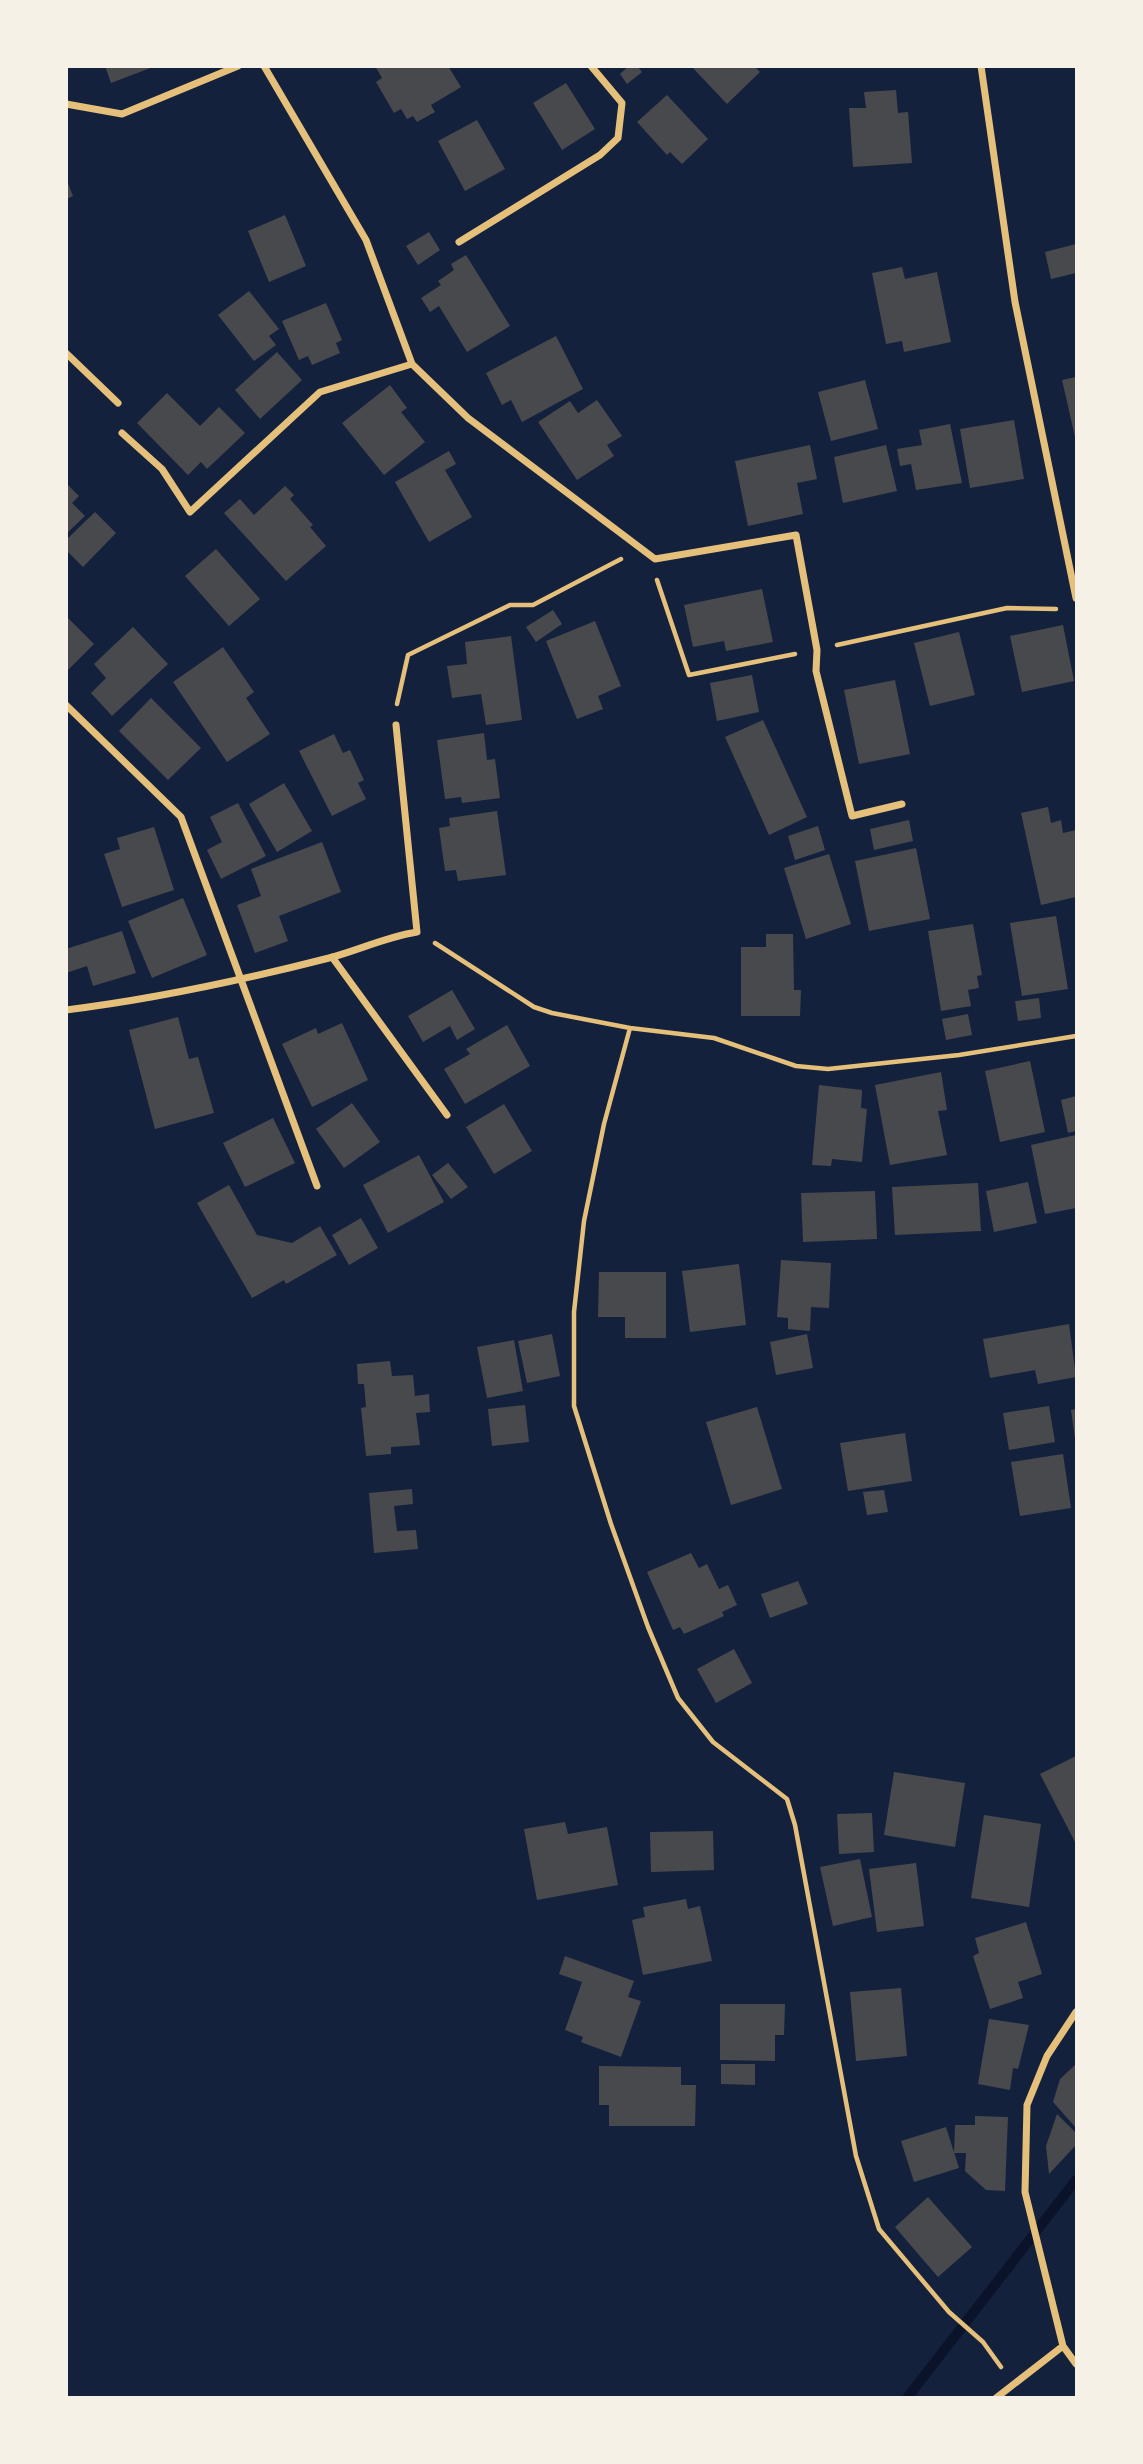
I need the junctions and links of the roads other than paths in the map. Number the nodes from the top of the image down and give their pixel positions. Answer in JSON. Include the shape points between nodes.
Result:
{"nodes":[{"id":1,"x":238,"y":66,"type":"edge"},
{"id":2,"x":264,"y":66,"type":"edge"},
{"id":3,"x":591,"y":66,"type":"edge"},
{"id":4,"x":981,"y":66,"type":"edge"},
{"id":5,"x":66,"y":104,"type":"edge"},
{"id":6,"x":459,"y":242,"type":"dead end"},
{"id":7,"x":66,"y":353,"type":"edge"},
{"id":8,"x":412,"y":364,"type":"junction"},
{"id":9,"x":118,"y":403,"type":"dead end"},
{"id":10,"x":121,"y":433,"type":"dead end"},
{"id":11,"x":1076,"y":598,"type":"edge"},
{"id":12,"x":66,"y":705,"type":"edge"},
{"id":13,"x":396,"y":725,"type":"road end"},
{"id":14,"x":901,"y":804,"type":"dead end"},
{"id":15,"x":332,"y":957,"type":"junction"},
{"id":16,"x":239,"y":978,"type":"junction"},
{"id":17,"x":66,"y":1010,"type":"edge"},
{"id":18,"x":447,"y":1115,"type":"dead end"},
{"id":19,"x":317,"y":1186,"type":"dead end"},
{"id":20,"x":1076,"y":2012,"type":"edge"},
{"id":21,"x":1063,"y":2346,"type":"junction"},
{"id":22,"x":1076,"y":2364,"type":"edge"},
{"id":23,"x":996,"y":2398,"type":"edge"}],
"edges":[{"from":1,"to":5,"type":"street","via":[[122,114]]},
{"from":2,"to":8,"type":"street","via":[[366,240]]},
{"from":3,"to":6,"type":"street","via":[[622,103],[618,138],[600,155]]},
{"from":4,"to":11,"type":"street","via":[[1015,302]]},
{"from":7,"to":9,"type":"street"},
{"from":8,"to":10,"type":"street","via":[[320,391],[190,512],[162,469]]},
{"from":8,"to":14,"type":"street","via":[[468,418],[655,559],[796,535],[817,650],[816,671],[852,816]]},
{"from":12,"to":16,"type":"street","via":[[181,817]]},
{"from":13,"to":15,"type":"street","via":[[416,932]]},
{"from":15,"to":16,"type":"street"},
{"from":15,"to":18,"type":"street"},
{"from":16,"to":17,"type":"street"},
{"from":16,"to":19,"type":"street"},
{"from":20,"to":21,"type":"street","via":[[1047,2056],[1027,2105],[1025,2192]]},
{"from":21,"to":22,"type":"street"},
{"from":21,"to":23,"type":"street"}]}
